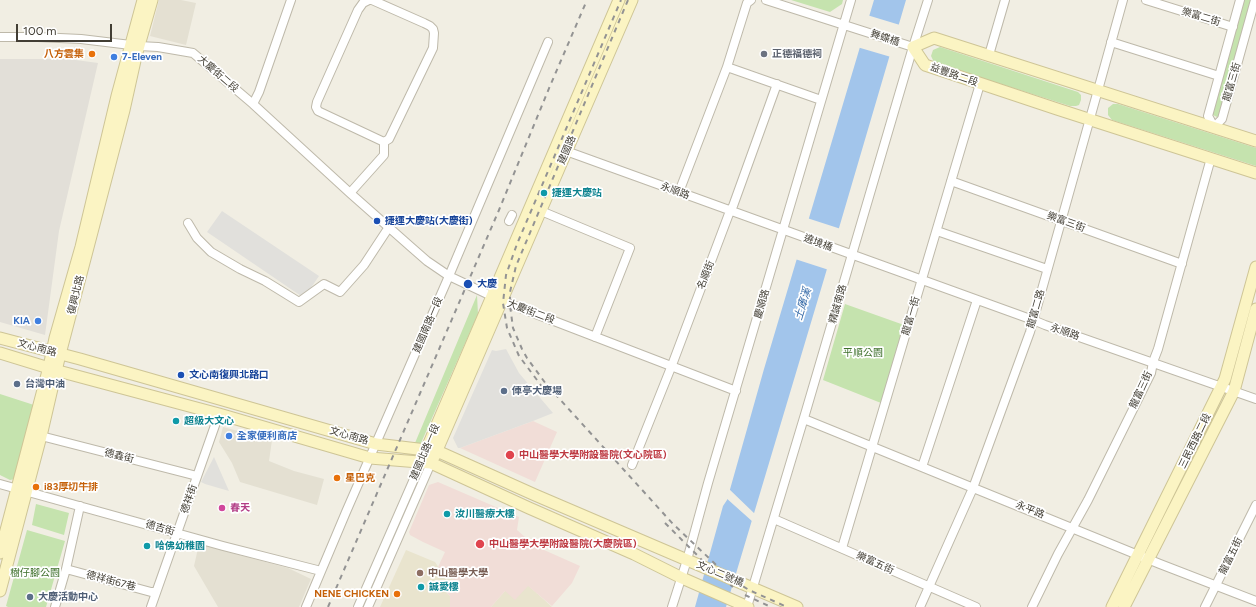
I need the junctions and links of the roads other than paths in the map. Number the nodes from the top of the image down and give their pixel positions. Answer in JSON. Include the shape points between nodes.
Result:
{"nodes":[{"id":1,"x":143,"y":0,"type":"edge"},
{"id":2,"x":152,"y":0,"type":"edge"},
{"id":3,"x":291,"y":0,"type":"edge"},
{"id":4,"x":619,"y":0,"type":"edge"},
{"id":5,"x":632,"y":0,"type":"edge"},
{"id":6,"x":751,"y":0,"type":"edge"},
{"id":7,"x":766,"y":0,"type":"edge"},
{"id":8,"x":851,"y":0,"type":"edge"},
{"id":9,"x":928,"y":0,"type":"edge"},
{"id":10,"x":1005,"y":0,"type":"edge"},
{"id":11,"x":1123,"y":0,"type":"edge"},
{"id":12,"x":1146,"y":0,"type":"edge"},
{"id":13,"x":1240,"y":0,"type":"edge"},
{"id":14,"x":1255,"y":0,"type":"edge"},
{"id":15,"x":843,"y":24,"type":"junction"},
{"id":16,"x":1233,"y":27,"type":"junction"},
{"id":17,"x":0,"y":37,"type":"edge"},
{"id":18,"x":548,"y":42,"type":"dead end"},
{"id":19,"x":1111,"y":42,"type":"junction"},
{"id":20,"x":135,"y":46,"type":"junction"},
{"id":21,"x":913,"y":47,"type":"junction"},
{"id":22,"x":989,"y":55,"type":"junction"},
{"id":23,"x":727,"y":67,"type":"junction"},
{"id":24,"x":1219,"y":76,"type":"junction"},
{"id":25,"x":777,"y":84,"type":"junction"},
{"id":26,"x":980,"y":84,"type":"junction"},
{"id":27,"x":1098,"y":90,"type":"junction"},
{"id":28,"x":821,"y":100,"type":"junction"},
{"id":29,"x":253,"y":104,"type":"junction"},
{"id":30,"x":1090,"y":119,"type":"junction"},
{"id":31,"x":1214,"y":127,"type":"junction"},
{"id":32,"x":1256,"y":141,"type":"edge"},
{"id":33,"x":384,"y":142,"type":"junction"},
{"id":34,"x":566,"y":151,"type":"junction"},
{"id":35,"x":1211,"y":158,"type":"junction"},
{"id":36,"x":1256,"y":173,"type":"edge"},
{"id":37,"x":951,"y":181,"type":"junction"},
{"id":38,"x":679,"y":192,"type":"junction"},
{"id":39,"x":350,"y":193,"type":"junction"},
{"id":40,"x":541,"y":211,"type":"junction"},
{"id":41,"x":730,"y":211,"type":"junction"},
{"id":42,"x":1062,"y":221,"type":"junction"},
{"id":43,"x":188,"y":223,"type":"dead end"},
{"id":44,"x":389,"y":227,"type":"junction"},
{"id":45,"x":784,"y":230,"type":"junction"},
{"id":46,"x":936,"y":230,"type":"junction"},
{"id":47,"x":852,"y":255,"type":"junction"},
{"id":48,"x":1182,"y":264,"type":"junction"},
{"id":49,"x":1256,"y":267,"type":"edge"},
{"id":50,"x":1048,"y":269,"type":"junction"},
{"id":51,"x":449,"y":276,"type":"junction"},
{"id":52,"x":922,"y":280,"type":"junction"},
{"id":53,"x":497,"y":298,"type":"junction"},
{"id":54,"x":977,"y":300,"type":"junction"},
{"id":55,"x":1256,"y":309,"type":"edge"},
{"id":56,"x":1033,"y":320,"type":"junction"},
{"id":57,"x":595,"y":337,"type":"junction"},
{"id":58,"x":0,"y":338,"type":"edge"},
{"id":59,"x":0,"y":353,"type":"edge"},
{"id":60,"x":56,"y":353,"type":"junction"},
{"id":61,"x":1153,"y":362,"type":"junction"},
{"id":62,"x":672,"y":365,"type":"junction"},
{"id":63,"x":53,"y":368,"type":"junction"},
{"id":64,"x":1222,"y":387,"type":"junction"},
{"id":65,"x":736,"y":391,"type":"junction"},
{"id":66,"x":1234,"y":391,"type":"junction"},
{"id":67,"x":1256,"y":399,"type":"edge"},
{"id":68,"x":219,"y":414,"type":"junction"},
{"id":69,"x":804,"y":419,"type":"junction"},
{"id":70,"x":41,"y":436,"type":"junction"},
{"id":71,"x":376,"y":444,"type":"junction"},
{"id":72,"x":872,"y":447,"type":"junction"},
{"id":73,"x":431,"y":450,"type":"junction"},
{"id":74,"x":370,"y":458,"type":"junction"},
{"id":75,"x":426,"y":463,"type":"junction"},
{"id":76,"x":632,"y":465,"type":"dead end"},
{"id":77,"x":922,"y":467,"type":"junction"},
{"id":78,"x":197,"y":476,"type":"junction"},
{"id":79,"x":0,"y":484,"type":"edge"},
{"id":80,"x":973,"y":488,"type":"junction"},
{"id":81,"x":22,"y":490,"type":"junction"},
{"id":82,"x":1256,"y":505,"type":"edge"},
{"id":83,"x":80,"y":506,"type":"junction"},
{"id":84,"x":774,"y":519,"type":"junction"},
{"id":85,"x":1073,"y":528,"type":"junction"},
{"id":86,"x":177,"y":533,"type":"junction"},
{"id":87,"x":842,"y":548,"type":"junction"},
{"id":88,"x":0,"y":552,"type":"edge"},
{"id":89,"x":1143,"y":556,"type":"junction"},
{"id":90,"x":687,"y":560,"type":"junction"},
{"id":91,"x":66,"y":569,"type":"junction"},
{"id":92,"x":321,"y":571,"type":"junction"},
{"id":93,"x":682,"y":578,"type":"junction"},
{"id":94,"x":929,"y":586,"type":"junction"},
{"id":95,"x":1216,"y":586,"type":"junction"},
{"id":96,"x":752,"y":588,"type":"junction"},
{"id":97,"x":0,"y":591,"type":"edge"},
{"id":98,"x":156,"y":592,"type":"junction"},
{"id":99,"x":1256,"y":601,"type":"edge"},
{"id":100,"x":54,"y":607,"type":"edge"},
{"id":101,"x":151,"y":607,"type":"edge"},
{"id":102,"x":306,"y":607,"type":"edge"},
{"id":103,"x":358,"y":607,"type":"edge"},
{"id":104,"x":368,"y":607,"type":"edge"},
{"id":105,"x":672,"y":607,"type":"edge"},
{"id":106,"x":747,"y":607,"type":"edge"},
{"id":107,"x":797,"y":607,"type":"edge"},
{"id":108,"x":920,"y":607,"type":"edge"},
{"id":109,"x":976,"y":607,"type":"edge"},
{"id":110,"x":1032,"y":607,"type":"edge"},
{"id":111,"x":1112,"y":607,"type":"edge"},
{"id":112,"x":1124,"y":607,"type":"edge"},
{"id":113,"x":1205,"y":607,"type":"edge"}],
"edges":[{"from":1,"to":20,"type":"main road","name":"復興北路"},
{"from":2,"to":20,"type":"main road","name":"復興北路"},
{"from":3,"to":29,"type":"street"},
{"from":4,"to":53,"type":"main road","name":"建國路"},
{"from":5,"to":34,"type":"main road","name":"建國路"},
{"from":6,"to":23,"type":"street","via":[[747,3]]},
{"from":7,"to":15,"type":"street","name":"舞蝶橋"},
{"from":8,"to":15,"type":"street","name":"慶順路"},
{"from":9,"to":21,"type":"street","name":"精誠南路"},
{"from":10,"to":22,"type":"street"},
{"from":11,"to":19,"type":"street","name":"龍富二路"},
{"from":12,"to":16,"type":"street","name":"樂富二街"},
{"from":13,"to":16,"type":"street","name":"龍富三街"},
{"from":14,"to":31,"type":"street","name":"龍富三街","via":[[1222,119]]},
{"from":15,"to":21,"type":"street","name":"舞蝶橋"},
{"from":15,"to":28,"type":"street","name":"慶順路"},
{"from":16,"to":24,"type":"street","name":"龍富三街"},
{"from":17,"to":20,"type":"street","name":"大慶街二段","via":[[74,39]]},
{"from":18,"to":51,"type":"street","name":"建國南路一段"},
{"from":19,"to":24,"type":"street"},
{"from":19,"to":27,"type":"street","name":"龍富二路"},
{"from":20,"to":29,"type":"street","name":"大慶街二段","via":[[193,53]]},
{"from":20,"to":60,"type":"main road","name":"復興北路","via":[[117,96]]},
{"from":21,"to":22,"type":"main road","via":[[934,38]]},
{"from":21,"to":26,"type":"main road","name":"益豐路二段","via":[[926,65]]},
{"from":21,"to":47,"type":"street","name":"精誠南路"},
{"from":22,"to":27,"type":"main road"},
{"from":23,"to":25,"type":"street"},
{"from":23,"to":38,"type":"street"},
{"from":24,"to":31,"type":"street","name":"龍富三街","via":[[1208,116]]},
{"from":25,"to":28,"type":"street"},
{"from":25,"to":41,"type":"street","name":"名順街"},
{"from":26,"to":30,"type":"main road","name":"益豐路二段"},
{"from":26,"to":37,"type":"street","name":"龍富一街"},
{"from":27,"to":30,"type":"street","name":"龍富二路"},
{"from":27,"to":31,"type":"main road"},
{"from":28,"to":45,"type":"street","name":"慶順路"},
{"from":29,"to":39,"type":"street","name":"大慶街二段"},
{"from":30,"to":35,"type":"main road","name":"益豐路二段"},
{"from":30,"to":42,"type":"street","name":"龍富二路"},
{"from":31,"to":32,"type":"main road"},
{"from":33,"to":33,"type":"street","via":[[318,111],[316,107],[358,10],[369,0],[430,26],[434,33],[433,48],[389,139]]},
{"from":33,"to":39,"type":"street","via":[[384,155]]},
{"from":34,"to":38,"type":"street","name":"永順路"},
{"from":34,"to":40,"type":"main road","name":"建國路"},
{"from":35,"to":36,"type":"main road","name":"益豐路二段"},
{"from":35,"to":48,"type":"street","name":"龍富三街"},
{"from":37,"to":42,"type":"street","name":"樂富三街"},
{"from":37,"to":46,"type":"street","name":"龍富一街"},
{"from":38,"to":41,"type":"street","name":"永順路"},
{"from":39,"to":44,"type":"street","name":"大慶街二段"},
{"from":40,"to":53,"type":"main road","name":"建國路"},
{"from":40,"to":57,"type":"street","via":[[630,248]]},
{"from":41,"to":45,"type":"street","name":"永順路"},
{"from":41,"to":62,"type":"street","name":"名順街"},
{"from":42,"to":48,"type":"street","name":"樂富三街"},
{"from":42,"to":50,"type":"street","name":"龍富二路"},
{"from":43,"to":44,"type":"street","via":[[197,238],[211,252],[298,302],[324,284],[340,292],[364,265]]},
{"from":44,"to":51,"type":"street","name":"大慶街二段","via":[[427,261]]},
{"from":45,"to":47,"type":"street","name":"遶境橋"},
{"from":45,"to":65,"type":"street","name":"慶順路"},
{"from":46,"to":50,"type":"street"},
{"from":46,"to":52,"type":"street","name":"龍富一街"},
{"from":47,"to":52,"type":"street","name":"永順路"},
{"from":47,"to":69,"type":"street","name":"精誠南路"},
{"from":48,"to":61,"type":"street","name":"龍富三街"},
{"from":49,"to":64,"type":"main road","name":"三民西路二段"},
{"from":50,"to":56,"type":"street","name":"龍富二路"},
{"from":51,"to":53,"type":"street","name":"大慶街二段"},
{"from":51,"to":71,"type":"street","name":"建國南路一段"},
{"from":52,"to":54,"type":"street","name":"永順路"},
{"from":52,"to":72,"type":"street","name":"龍富一街"},
{"from":53,"to":57,"type":"street","name":"大慶街二段"},
{"from":53,"to":73,"type":"main road","name":"建國北路一段"},
{"from":54,"to":56,"type":"street","name":"永順路"},
{"from":54,"to":77,"type":"street"},
{"from":55,"to":66,"type":"main road","name":"三民西路二段"},
{"from":56,"to":61,"type":"street","name":"永順路"},
{"from":56,"to":80,"type":"street","name":"龍富二路"},
{"from":57,"to":62,"type":"street","name":"大慶街二段"},
{"from":58,"to":60,"type":"main road","name":"文心南路"},
{"from":59,"to":63,"type":"main road","name":"文心南路"},
{"from":60,"to":63,"type":"main road","name":"復興北路"},
{"from":60,"to":71,"type":"main road","name":"文心南路"},
{"from":61,"to":64,"type":"street","name":"永順路"},
{"from":61,"to":85,"type":"street","name":"龍富三街","via":[[1151,373]]},
{"from":62,"to":65,"type":"street","name":"大慶街二段"},
{"from":62,"to":76,"type":"street","name":"名順街"},
{"from":63,"to":68,"type":"main road","name":"文心南路"},
{"from":63,"to":70,"type":"main road","name":"復興北路"},
{"from":63,"to":81,"type":"main road","name":"復興北路"},
{"from":64,"to":66,"type":"street","name":"永順路"},
{"from":64,"to":89,"type":"main road","name":"三民西路二段"},
{"from":65,"to":90,"type":"street","name":"慶順路"},
{"from":66,"to":67,"type":"street","name":"永順路"},
{"from":66,"to":89,"type":"main road","name":"三民西路二段"},
{"from":68,"to":74,"type":"main road","name":"文心南路"},
{"from":68,"to":78,"type":"street","name":"德祥街"},
{"from":69,"to":72,"type":"street","name":"永平路"},
{"from":69,"to":84,"type":"street","name":"精誠南路"},
{"from":70,"to":78,"type":"street","name":"德鑫街"},
{"from":70,"to":81,"type":"main road","name":"復興北路"},
{"from":71,"to":73,"type":"main road","name":"文心南路"},
{"from":71,"to":74,"type":"street","name":"建國南路一段"},
{"from":72,"to":77,"type":"street","name":"永平路"},
{"from":72,"to":87,"type":"street","name":"龍富一街"},
{"from":73,"to":75,"type":"main road","name":"建國北路一段"},
{"from":73,"to":90,"type":"main road","name":"文心南路"},
{"from":74,"to":75,"type":"main road","name":"文心南路"},
{"from":74,"to":92,"type":"street","name":"建國南路一段"},
{"from":75,"to":93,"type":"main road","name":"文心南路","via":[[634,554]]},
{"from":75,"to":103,"type":"street","name":"建國北路一段"},
{"from":75,"to":104,"type":"street","name":"建國北路一段"},
{"from":77,"to":80,"type":"street","name":"永平路"},
{"from":78,"to":86,"type":"street","name":"德祥街"},
{"from":79,"to":81,"type":"street","name":"德吉街"},
{"from":80,"to":85,"type":"street","name":"永平路"},
{"from":80,"to":94,"type":"street","name":"龍富二路"},
{"from":81,"to":83,"type":"street","name":"德吉街"},
{"from":81,"to":88,"type":"main road","name":"復興北路"},
{"from":81,"to":97,"type":"main road","name":"復興北路"},
{"from":82,"to":95,"type":"street","name":"龍富五街"},
{"from":83,"to":86,"type":"street","name":"德吉街"},
{"from":83,"to":91,"type":"street"},
{"from":84,"to":87,"type":"street","name":"樂富五街"},
{"from":84,"to":96,"type":"street","name":"精誠南路"},
{"from":85,"to":89,"type":"street","name":"永平路"},
{"from":85,"to":110,"type":"street","name":"龍富三街"},
{"from":86,"to":92,"type":"street","name":"德吉街"},
{"from":86,"to":98,"type":"street","name":"德祥街"},
{"from":87,"to":94,"type":"street","name":"樂富五街"},
{"from":89,"to":95,"type":"street","name":"永平路"},
{"from":89,"to":111,"type":"main road","name":"三民西路二段"},
{"from":89,"to":112,"type":"main road","name":"三民西路二段"},
{"from":90,"to":93,"type":"street","name":"慶順路"},
{"from":90,"to":96,"type":"main road","name":"文心二號橋"},
{"from":91,"to":98,"type":"street","name":"德祥街67巷"},
{"from":91,"to":100,"type":"street"},
{"from":92,"to":102,"type":"street","name":"建國南路一段"},
{"from":93,"to":105,"type":"street","name":"慶順路"},
{"from":93,"to":106,"type":"main road","name":"文心二號橋"},
{"from":94,"to":108,"type":"street","name":"龍富二路"},
{"from":94,"to":109,"type":"street","name":"樂富五街"},
{"from":95,"to":99,"type":"street","name":"永平路"},
{"from":95,"to":113,"type":"street","name":"龍富五街"},
{"from":96,"to":106,"type":"street","name":"精誠南路"},
{"from":96,"to":107,"type":"main road"},
{"from":98,"to":101,"type":"street","name":"德祥街"}]}
